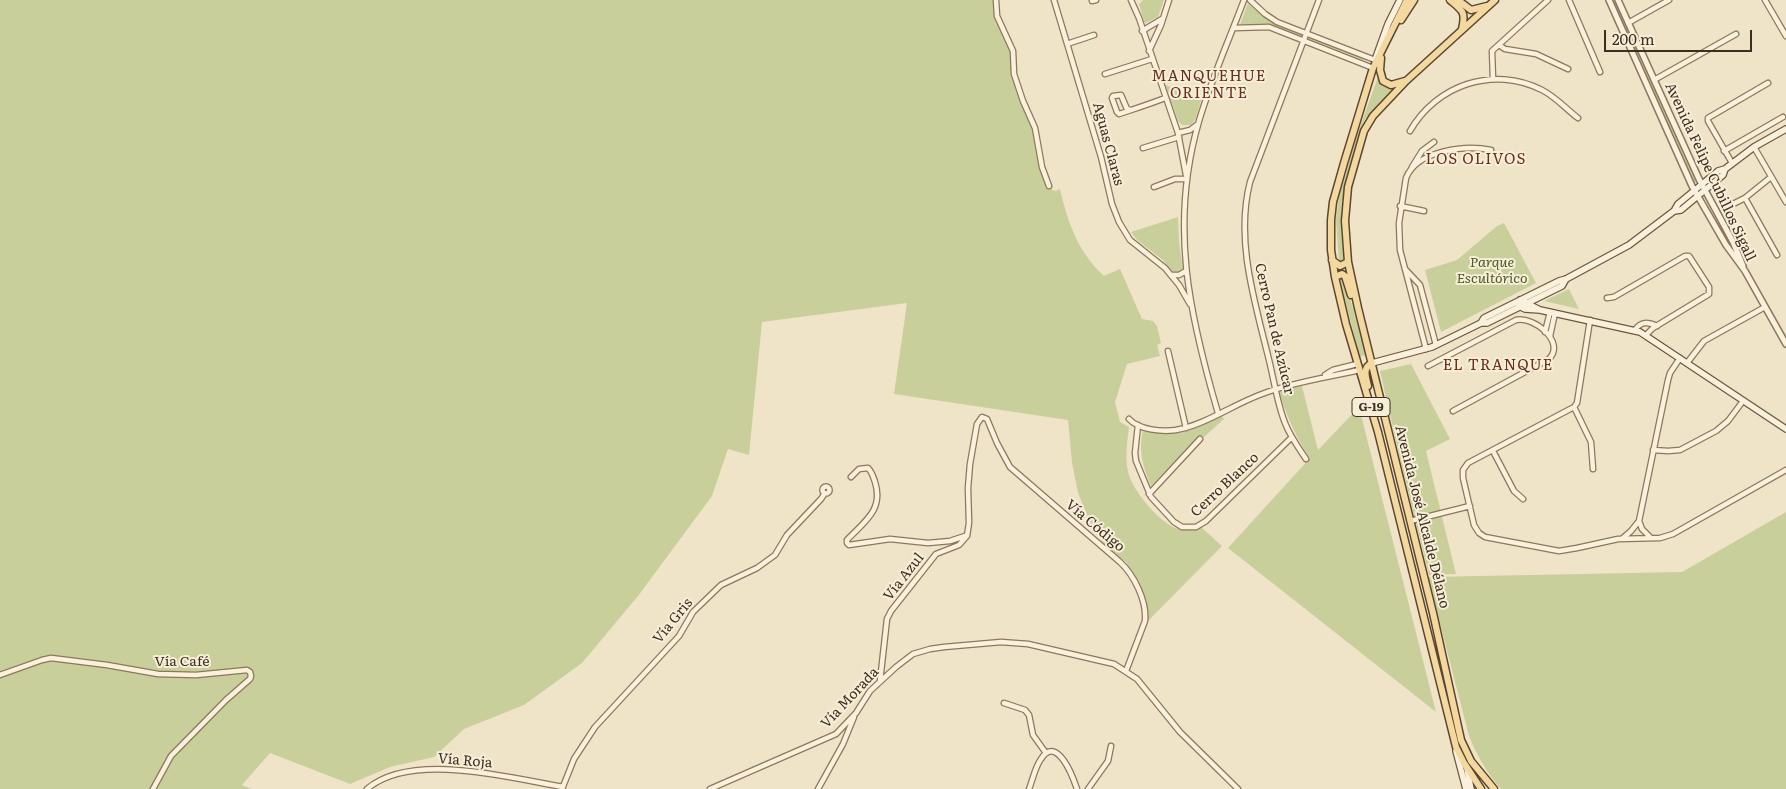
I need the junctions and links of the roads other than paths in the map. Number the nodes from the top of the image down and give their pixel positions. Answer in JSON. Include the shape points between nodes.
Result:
{"nodes":[{"id":1,"x":996,"y":0,"type":"edge"},
{"id":2,"x":1054,"y":0,"type":"edge"},
{"id":3,"x":1131,"y":0,"type":"edge"},
{"id":4,"x":1169,"y":0,"type":"edge"},
{"id":5,"x":1244,"y":0,"type":"edge"},
{"id":6,"x":1250,"y":0,"type":"edge"},
{"id":7,"x":1319,"y":0,"type":"edge"},
{"id":8,"x":1400,"y":0,"type":"edge"},
{"id":9,"x":1407,"y":0,"type":"edge"},
{"id":10,"x":1414,"y":0,"type":"edge"},
{"id":11,"x":1450,"y":0,"type":"edge"},
{"id":12,"x":1458,"y":0,"type":"edge"},
{"id":13,"x":1496,"y":0,"type":"edge"},
{"id":14,"x":1548,"y":0,"type":"edge"},
{"id":15,"x":1569,"y":0,"type":"edge"},
{"id":16,"x":1609,"y":0,"type":"edge"},
{"id":17,"x":1618,"y":0,"type":"edge"},
{"id":18,"x":1669,"y":0,"type":"edge"},
{"id":19,"x":1765,"y":0,"type":"edge"},
{"id":20,"x":1489,"y":6,"type":"junction"},
{"id":21,"x":1163,"y":18,"type":"junction"},
{"id":22,"x":1628,"y":23,"type":"junction"},
{"id":23,"x":1234,"y":28,"type":"junction"},
{"id":24,"x":1142,"y":30,"type":"junction"},
{"id":25,"x":1462,"y":30,"type":"junction"},
{"id":26,"x":1307,"y":33,"type":"junction"},
{"id":27,"x":1736,"y":34,"type":"dead end"},
{"id":28,"x":1094,"y":36,"type":"dead end"},
{"id":29,"x":1389,"y":36,"type":"junction"},
{"id":30,"x":1786,"y":36,"type":"edge"},
{"id":31,"x":1304,"y":40,"type":"junction"},
{"id":32,"x":1067,"y":44,"type":"junction"},
{"id":33,"x":1499,"y":45,"type":"junction"},
{"id":34,"x":1149,"y":51,"type":"junction"},
{"id":35,"x":1381,"y":55,"type":"junction"},
{"id":36,"x":1152,"y":59,"type":"junction"},
{"id":37,"x":1375,"y":60,"type":"junction"},
{"id":38,"x":1374,"y":68,"type":"junction"},
{"id":39,"x":1568,"y":69,"type":"dead end"},
{"id":40,"x":1600,"y":72,"type":"dead end"},
{"id":41,"x":1105,"y":74,"type":"dead end"},
{"id":42,"x":1493,"y":79,"type":"junction"},
{"id":43,"x":1654,"y":80,"type":"junction"},
{"id":44,"x":1406,"y":81,"type":"junction"},
{"id":45,"x":1768,"y":83,"type":"dead end"},
{"id":46,"x":1165,"y":98,"type":"junction"},
{"id":47,"x":1130,"y":110,"type":"junction"},
{"id":48,"x":1783,"y":116,"type":"dead end"},
{"id":49,"x":1578,"y":118,"type":"dead end"},
{"id":50,"x":1198,"y":124,"type":"junction"},
{"id":51,"x":1786,"y":129,"type":"edge"},
{"id":52,"x":1190,"y":130,"type":"junction"},
{"id":53,"x":1410,"y":131,"type":"dead end"},
{"id":54,"x":1178,"y":135,"type":"junction"},
{"id":55,"x":1669,"y":135,"type":"junction"},
{"id":56,"x":1195,"y":137,"type":"junction"},
{"id":57,"x":1434,"y":142,"type":"dead end"},
{"id":58,"x":1754,"y":146,"type":"junction"},
{"id":59,"x":1143,"y":148,"type":"dead end"},
{"id":60,"x":1491,"y":150,"type":"dead end"},
{"id":61,"x":1686,"y":150,"type":"junction"},
{"id":62,"x":1724,"y":151,"type":"junction"},
{"id":63,"x":1183,"y":156,"type":"junction"},
{"id":64,"x":1191,"y":157,"type":"junction"},
{"id":65,"x":1732,"y":163,"type":"junction"},
{"id":66,"x":1412,"y":168,"type":"junction"},
{"id":67,"x":1772,"y":177,"type":"junction"},
{"id":68,"x":1186,"y":179,"type":"junction"},
{"id":69,"x":1049,"y":186,"type":"dead end"},
{"id":70,"x":1154,"y":186,"type":"dead end"},
{"id":71,"x":1703,"y":187,"type":"junction"},
{"id":72,"x":1696,"y":193,"type":"junction"},
{"id":73,"x":1745,"y":198,"type":"junction"},
{"id":74,"x":1786,"y":202,"type":"edge"},
{"id":75,"x":1733,"y":204,"type":"dead end"},
{"id":76,"x":1400,"y":206,"type":"junction"},
{"id":77,"x":1424,"y":211,"type":"dead end"},
{"id":78,"x":1777,"y":255,"type":"dead end"},
{"id":79,"x":1332,"y":260,"type":"junction"},
{"id":80,"x":1348,"y":262,"type":"junction"},
{"id":81,"x":1404,"y":268,"type":"junction"},
{"id":82,"x":1186,"y":271,"type":"junction"},
{"id":83,"x":1745,"y":271,"type":"junction"},
{"id":84,"x":1171,"y":275,"type":"junction"},
{"id":85,"x":1335,"y":277,"type":"junction"},
{"id":86,"x":1566,"y":279,"type":"junction"},
{"id":87,"x":1540,"y":296,"type":"junction"},
{"id":88,"x":1607,"y":298,"type":"dead end"},
{"id":89,"x":1519,"y":303,"type":"junction"},
{"id":90,"x":1526,"y":303,"type":"junction"},
{"id":91,"x":1192,"y":307,"type":"junction"},
{"id":92,"x":1765,"y":307,"type":"junction"},
{"id":93,"x":1358,"y":308,"type":"junction"},
{"id":94,"x":1542,"y":310,"type":"junction"},
{"id":95,"x":1552,"y":313,"type":"junction"},
{"id":96,"x":1429,"y":319,"type":"junction"},
{"id":97,"x":1590,"y":320,"type":"junction"},
{"id":98,"x":1419,"y":322,"type":"junction"},
{"id":99,"x":1657,"y":326,"type":"junction"},
{"id":100,"x":1635,"y":330,"type":"junction"},
{"id":101,"x":1546,"y":332,"type":"junction"},
{"id":102,"x":1550,"y":336,"type":"junction"},
{"id":103,"x":1646,"y":336,"type":"junction"},
{"id":104,"x":1786,"y":344,"type":"edge"},
{"id":105,"x":1436,"y":345,"type":"junction"},
{"id":106,"x":1426,"y":349,"type":"junction"},
{"id":107,"x":1168,"y":351,"type":"dead end"},
{"id":108,"x":1680,"y":358,"type":"junction"},
{"id":109,"x":1372,"y":363,"type":"junction"},
{"id":110,"x":1688,"y":364,"type":"junction"},
{"id":111,"x":1428,"y":366,"type":"dead end"},
{"id":112,"x":1358,"y":367,"type":"junction"},
{"id":113,"x":1276,"y":388,"type":"junction"},
{"id":114,"x":1743,"y":401,"type":"junction"},
{"id":115,"x":1574,"y":407,"type":"junction"},
{"id":116,"x":1453,"y":410,"type":"dead end"},
{"id":117,"x":1218,"y":413,"type":"junction"},
{"id":118,"x":1374,"y":417,"type":"junction"},
{"id":119,"x":1129,"y":419,"type":"dead end"},
{"id":120,"x":1138,"y":425,"type":"junction"},
{"id":121,"x":1186,"y":428,"type":"junction"},
{"id":122,"x":1786,"y":429,"type":"edge"},
{"id":123,"x":1291,"y":438,"type":"junction"},
{"id":124,"x":1200,"y":439,"type":"dead end"},
{"id":125,"x":1653,"y":450,"type":"junction"},
{"id":126,"x":1493,"y":451,"type":"junction"},
{"id":127,"x":1306,"y":459,"type":"dead end"},
{"id":128,"x":1593,"y":468,"type":"dead end"},
{"id":129,"x":1786,"y":470,"type":"edge"},
{"id":130,"x":851,"y":478,"type":"dead end"},
{"id":131,"x":825,"y":493,"type":"dead end"},
{"id":132,"x":1149,"y":494,"type":"junction"},
{"id":133,"x":1523,"y":499,"type":"dead end"},
{"id":134,"x":1470,"y":506,"type":"junction"},
{"id":135,"x":1410,"y":521,"type":"junction"},
{"id":136,"x":1639,"y":521,"type":"junction"},
{"id":137,"x":967,"y":536,"type":"junction"},
{"id":138,"x":1623,"y":538,"type":"junction"},
{"id":139,"x":1651,"y":538,"type":"junction"},
{"id":140,"x":1126,"y":671,"type":"junction"},
{"id":141,"x":0,"y":675,"type":"edge"},
{"id":142,"x":880,"y":681,"type":"junction"},
{"id":143,"x":1004,"y":703,"type":"dead end"},
{"id":144,"x":856,"y":713,"type":"junction"},
{"id":145,"x":1461,"y":740,"type":"junction"},
{"id":146,"x":1111,"y":746,"type":"dead end"},
{"id":147,"x":1456,"y":747,"type":"junction"},
{"id":148,"x":1046,"y":753,"type":"junction"},
{"id":149,"x":1467,"y":768,"type":"junction"},
{"id":150,"x":563,"y":788,"type":"edge"},
{"id":151,"x":154,"y":789,"type":"edge"},
{"id":152,"x":367,"y":789,"type":"edge"},
{"id":153,"x":710,"y":789,"type":"edge"},
{"id":154,"x":818,"y":789,"type":"edge"},
{"id":155,"x":1030,"y":789,"type":"edge"},
{"id":156,"x":1077,"y":789,"type":"edge"},
{"id":157,"x":1088,"y":789,"type":"edge"},
{"id":158,"x":1238,"y":789,"type":"edge"},
{"id":159,"x":1466,"y":789,"type":"edge"},
{"id":160,"x":1470,"y":789,"type":"edge"},
{"id":161,"x":1481,"y":789,"type":"edge"},
{"id":162,"x":1494,"y":789,"type":"edge"}],
"edges":[{"from":1,"to":69,"type":"street","via":[[997,16],[1012,51],[1014,71],[1035,128]]},
{"from":2,"to":32,"type":"street","name":"Aguas Claras"},
{"from":3,"to":24,"type":"street"},
{"from":4,"to":21,"type":"street"},
{"from":5,"to":23,"type":"street"},
{"from":6,"to":26,"type":"street","via":[[1269,17]]},
{"from":7,"to":26,"type":"street","name":"Cerro Pan de Azúcar"},
{"from":8,"to":37,"type":"main road","name":"Avenida José Alcalde Délano","number":"G-19"},
{"from":9,"to":29,"type":"main road","name":"Avenida José Alcalde Délano"},
{"from":10,"to":29,"type":"main road"},
{"from":11,"to":25,"type":"main road","via":[[1464,14]]},
{"from":12,"to":20,"type":"main road","via":[[1470,10]]},
{"from":13,"to":20,"type":"main road","name":"Avenida José Alcalde Délano","number":"G-19"},
{"from":14,"to":33,"type":"street"},
{"from":15,"to":40,"type":"street"},
{"from":16,"to":55,"type":"street","name":"Avenida Felipe Cubillos Sigall"},
{"from":17,"to":22,"type":"street","name":"Avenida Felipe Cubillos Sigall"},
{"from":18,"to":22,"type":"street"},
{"from":19,"to":30,"type":"street"},
{"from":20,"to":25,"type":"main road","name":"Avenida José Alcalde Délano","number":"G-19"},
{"from":21,"to":24,"type":"street"},
{"from":21,"to":34,"type":"street"},
{"from":22,"to":43,"type":"street","name":"Avenida Felipe Cubillos Sigall"},
{"from":23,"to":31,"type":"street","via":[[1269,27]]},
{"from":23,"to":50,"type":"street"},
{"from":24,"to":34,"type":"street"},
{"from":25,"to":44,"type":"main road","name":"Avenida José Alcalde Délano","number":"G-19"},
{"from":26,"to":31,"type":"street","name":"Cerro Pan de Azúcar"},
{"from":26,"to":37,"type":"street"},
{"from":27,"to":43,"type":"street","name":"Avenida Felipe Cubillos Sigall"},
{"from":28,"to":32,"type":"street"},
{"from":29,"to":35,"type":"main road","name":"Avenida José Alcalde Délano"},
{"from":31,"to":38,"type":"street"},
{"from":31,"to":113,"type":"street","name":"Cerro Pan de Azúcar","via":[[1254,171],[1246,202],[1248,266]]},
{"from":32,"to":84,"type":"street","name":"Aguas Claras","via":[[1119,222],[1130,240]]},
{"from":33,"to":39,"type":"street","via":[[1554,60]]},
{"from":33,"to":42,"type":"street","via":[[1492,53]]},
{"from":34,"to":36,"type":"street"},
{"from":35,"to":38,"type":"main road","name":"Avenida José Alcalde Délano"},
{"from":35,"to":44,"type":"main road","via":[[1383,81],[1391,85]]},
{"from":36,"to":41,"type":"street"},
{"from":36,"to":46,"type":"street"},
{"from":37,"to":38,"type":"main road","name":"Avenida José Alcalde Délano","number":"G-19"},
{"from":38,"to":79,"type":"main road","name":"Avenida José Alcalde Délano","number":"G-19","via":[[1335,194]]},
{"from":42,"to":49,"type":"street","via":[[1518,81],[1540,89],[1556,98]]},
{"from":42,"to":53,"type":"street","via":[[1463,85],[1442,95],[1424,111]]},
{"from":43,"to":61,"type":"street","name":"Avenida Felipe Cubillos Sigall"},
{"from":44,"to":80,"type":"main road","name":"Avenida José Alcalde Délano","number":"G-19","via":[[1373,116],[1360,140],[1345,211]]},
{"from":45,"to":62,"type":"street","via":[[1709,117],[1708,121]]},
{"from":46,"to":47,"type":"street"},
{"from":46,"to":54,"type":"street"},
{"from":47,"to":47,"type":"street","name":"Aguas Claras","via":[[1122,95],[1113,96],[1119,114]]},
{"from":48,"to":62,"type":"street"},
{"from":50,"to":52,"type":"street"},
{"from":50,"to":56,"type":"street"},
{"from":51,"to":58,"type":"main road"},
{"from":52,"to":54,"type":"street"},
{"from":52,"to":56,"type":"street"},
{"from":54,"to":59,"type":"street"},
{"from":54,"to":63,"type":"street"},
{"from":55,"to":61,"type":"street","via":[[1681,152]]},
{"from":55,"to":72,"type":"street","name":"Avenida Felipe Cubillos Sigall"},
{"from":56,"to":64,"type":"street"},
{"from":57,"to":66,"type":"street","via":[[1419,155]]},
{"from":58,"to":65,"type":"main road"},
{"from":58,"to":67,"type":"street"},
{"from":60,"to":66,"type":"street","via":[[1476,147],[1452,149],[1429,157]]},
{"from":61,"to":71,"type":"street","name":"Avenida Felipe Cubillos Sigall"},
{"from":62,"to":65,"type":"street"},
{"from":63,"to":64,"type":"street"},
{"from":63,"to":68,"type":"street"},
{"from":64,"to":68,"type":"street"},
{"from":65,"to":71,"type":"main road","via":[[1723,175]]},
{"from":66,"to":76,"type":"street","via":[[1406,178]]},
{"from":67,"to":73,"type":"street"},
{"from":67,"to":74,"type":"street"},
{"from":68,"to":70,"type":"street"},
{"from":68,"to":82,"type":"street","via":[[1183,230]]},
{"from":71,"to":72,"type":"main road"},
{"from":71,"to":83,"type":"street","name":"Avenida Felipe Cubillos Sigall","via":[[1734,242]]},
{"from":72,"to":83,"type":"street","name":"Avenida Felipe Cubillos Sigall"},
{"from":72,"to":86,"type":"main road","via":[[1681,210],[1629,245]]},
{"from":73,"to":75,"type":"street"},
{"from":73,"to":78,"type":"street"},
{"from":76,"to":77,"type":"street"},
{"from":76,"to":81,"type":"street","via":[[1399,241]]},
{"from":79,"to":80,"type":"main road","via":[[1340,266]]},
{"from":79,"to":85,"type":"main road","name":"Avenida José Alcalde Délano","number":"G-19"},
{"from":80,"to":93,"type":"main road","name":"Avenida José Alcalde Délano","number":"G-19"},
{"from":81,"to":96,"type":"street","via":[[1420,285]]},
{"from":81,"to":98,"type":"street"},
{"from":82,"to":84,"type":"street"},
{"from":82,"to":91,"type":"street"},
{"from":83,"to":92,"type":"street"},
{"from":84,"to":91,"type":"street","name":"Aguas Claras"},
{"from":85,"to":93,"type":"main road","via":[[1345,276],[1354,306]]},
{"from":85,"to":112,"type":"main road","name":"Avenida José Alcalde Délano","number":"G-19"},
{"from":86,"to":87,"type":"main road","via":[[1562,286]]},
{"from":86,"to":89,"type":"main road"},
{"from":87,"to":90,"type":"main road"},
{"from":87,"to":94,"type":"main road","via":[[1538,302]]},
{"from":88,"to":99,"type":"street","via":[[1689,256],[1709,287],[1709,294]]},
{"from":89,"to":90,"type":"main road"},
{"from":89,"to":94,"type":"main road","via":[[1531,310]]},
{"from":89,"to":105,"type":"main road"},
{"from":90,"to":94,"type":"main road"},
{"from":91,"to":117,"type":"street"},
{"from":92,"to":104,"type":"street"},
{"from":92,"to":110,"type":"street","via":[[1704,341]]},
{"from":93,"to":109,"type":"main road","name":"Avenida José Alcalde Délano","number":"G-19"},
{"from":94,"to":95,"type":"main road"},
{"from":95,"to":97,"type":"main road"},
{"from":95,"to":101,"type":"street"},
{"from":95,"to":102,"type":"street"},
{"from":96,"to":98,"type":"street"},
{"from":96,"to":105,"type":"street"},
{"from":97,"to":100,"type":"main road"},
{"from":97,"to":115,"type":"street"},
{"from":98,"to":106,"type":"street"},
{"from":99,"to":100,"type":"street","via":[[1642,323]]},
{"from":99,"to":103,"type":"street"},
{"from":100,"to":103,"type":"main road"},
{"from":101,"to":102,"type":"street"},
{"from":101,"to":111,"type":"street","via":[[1529,320],[1516,320]]},
{"from":102,"to":116,"type":"street","via":[[1554,351],[1549,359]]},
{"from":103,"to":108,"type":"main road"},
{"from":105,"to":106,"type":"main road"},
{"from":106,"to":109,"type":"main road"},
{"from":107,"to":121,"type":"street"},
{"from":108,"to":110,"type":"main road"},
{"from":108,"to":125,"type":"street","via":[[1668,377]]},
{"from":109,"to":118,"type":"main road","via":[[1365,373]]},
{"from":109,"to":135,"type":"main road","name":"Avenida José Alcalde Délano","number":"G-19"},
{"from":110,"to":114,"type":"main road"},
{"from":112,"to":113,"type":"street","via":[[1333,370],[1324,376]]},
{"from":112,"to":118,"type":"main road","name":"Avenida José Alcalde Délano","number":"G-19"},
{"from":113,"to":117,"type":"street"},
{"from":113,"to":123,"type":"street","name":"Cerro Pan de Azúcar"},
{"from":114,"to":122,"type":"main road"},
{"from":114,"to":125,"type":"street","via":[[1725,425],[1694,443],[1674,451]]},
{"from":115,"to":126,"type":"street"},
{"from":115,"to":128,"type":"street","via":[[1591,442]]},
{"from":117,"to":121,"type":"street"},
{"from":118,"to":147,"type":"main road","name":"Avenida José Alcalde Délano","number":"G-19"},
{"from":119,"to":120,"type":"street"},
{"from":120,"to":121,"type":"street","via":[[1165,431]]},
{"from":120,"to":132,"type":"street","name":"Cerro Blanco","via":[[1136,461]]},
{"from":123,"to":127,"type":"street","name":"Cerro Pan de Azúcar"},
{"from":123,"to":132,"type":"street","name":"Cerro Blanco","via":[[1196,527],[1178,525]]},
{"from":124,"to":132,"type":"street"},
{"from":125,"to":136,"type":"street"},
{"from":126,"to":133,"type":"street","via":[[1514,492]]},
{"from":126,"to":134,"type":"street","via":[[1468,463],[1463,470]]},
{"from":129,"to":139,"type":"street","via":[[1673,534]]},
{"from":130,"to":137,"type":"street","via":[[859,469],[868,468],[878,497],[868,519],[847,540],[849,545],[890,539],[928,543]]},
{"from":131,"to":150,"type":"street","name":"Vía Gris","via":[[787,535],[775,555],[721,585],[693,612],[678,636],[595,727],[574,759]]},
{"from":134,"to":135,"type":"street"},
{"from":134,"to":138,"type":"street","via":[[1474,525],[1485,537],[1559,550]]},
{"from":135,"to":145,"type":"main road","name":"Avenida José Alcalde Délano","number":"G-19"},
{"from":136,"to":138,"type":"street"},
{"from":136,"to":139,"type":"street"},
{"from":137,"to":140,"type":"street","name":"Vía Código","via":[[970,464],[977,424],[982,417],[987,418],[1010,467],[1120,562],[1132,577],[1146,613]]},
{"from":137,"to":142,"type":"street","name":"Vía Azul","via":[[959,544],[936,554],[891,611],[887,619]]},
{"from":138,"to":139,"type":"street"},
{"from":140,"to":142,"type":"street","name":"Vía Morada","via":[[1110,662],[1028,644],[996,642],[922,651],[905,660]]},
{"from":140,"to":158,"type":"street","via":[[1137,679],[1180,732]]},
{"from":141,"to":151,"type":"street","name":"Vía Café","via":[[51,658],[158,674],[250,672],[250,679],[171,756]]},
{"from":142,"to":144,"type":"street","name":"Vía Morada"},
{"from":143,"to":148,"type":"street","via":[[1025,710],[1033,735]]},
{"from":144,"to":153,"type":"street","name":"Vía Morada","via":[[831,737]]},
{"from":144,"to":154,"type":"street"},
{"from":145,"to":149,"type":"main road"},
{"from":145,"to":162,"type":"main road","number":"G-19","via":[[1472,761]]},
{"from":146,"to":157,"type":"street","via":[[1108,762]]},
{"from":147,"to":149,"type":"main road","number":"G-19"},
{"from":147,"to":159,"type":"main road"},
{"from":148,"to":155,"type":"street","via":[[1040,760]]},
{"from":148,"to":156,"type":"street","via":[[1057,753],[1065,761]]},
{"from":149,"to":160,"type":"main road"},
{"from":149,"to":161,"type":"main road","number":"G-19"},
{"from":150,"to":152,"type":"street","name":"Vía Roja","via":[[446,768],[403,772],[386,777]]}]}
